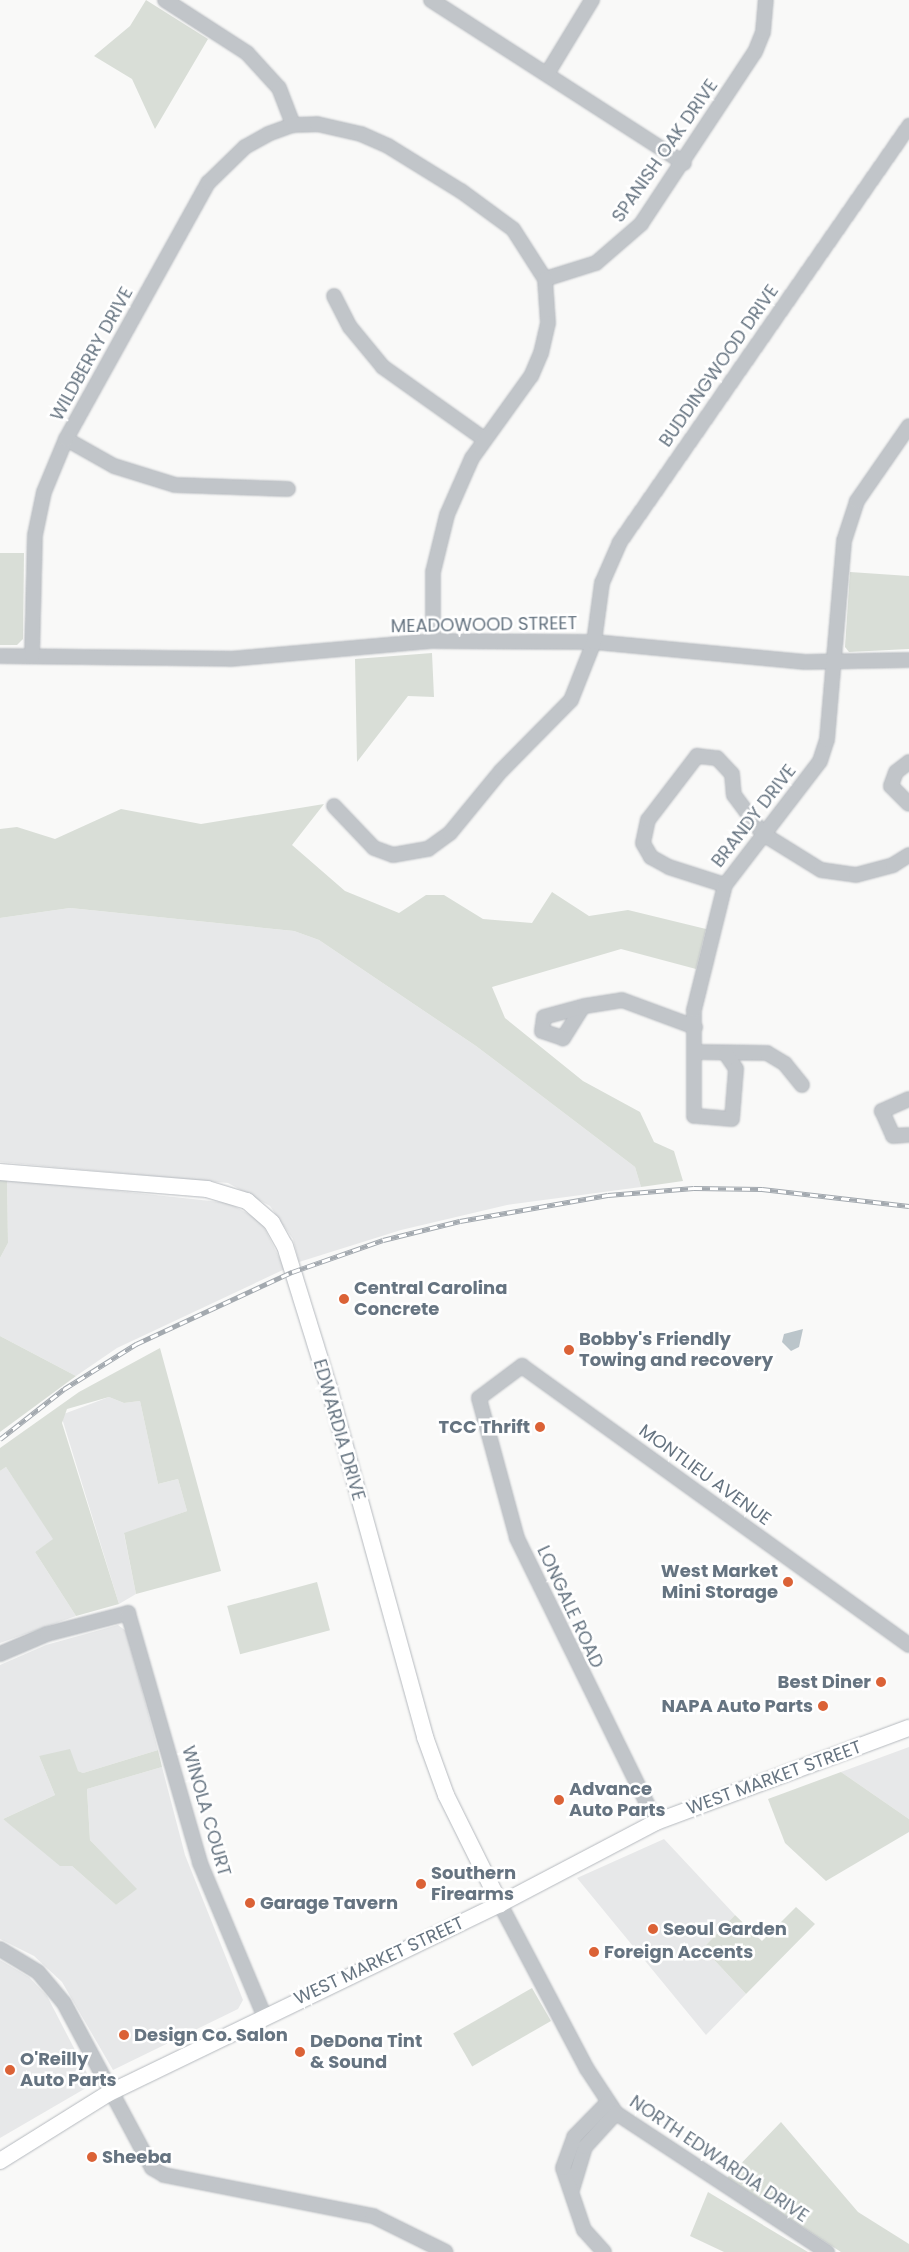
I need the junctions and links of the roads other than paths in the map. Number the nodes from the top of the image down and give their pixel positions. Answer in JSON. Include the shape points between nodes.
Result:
{"nodes":[{"id":1,"x":165,"y":0,"type":"edge"},
{"id":2,"x":431,"y":0,"type":"edge"},
{"id":3,"x":592,"y":0,"type":"edge"},
{"id":4,"x":766,"y":0,"type":"edge"},
{"id":5,"x":547,"y":74,"type":"junction"},
{"id":6,"x":294,"y":125,"type":"junction"},
{"id":7,"x":909,"y":126,"type":"edge"},
{"id":8,"x":684,"y":163,"type":"junction"},
{"id":9,"x":545,"y":279,"type":"junction"},
{"id":10,"x":334,"y":296,"type":"dead end"},
{"id":11,"x":909,"y":426,"type":"edge"},
{"id":12,"x":66,"y":439,"type":"junction"},
{"id":13,"x":484,"y":439,"type":"junction"},
{"id":14,"x":288,"y":490,"type":"dead end"},
{"id":15,"x":433,"y":641,"type":"junction"},
{"id":16,"x":594,"y":642,"type":"junction"},
{"id":17,"x":0,"y":656,"type":"edge"},
{"id":18,"x":32,"y":656,"type":"junction"},
{"id":19,"x":909,"y":660,"type":"edge"},
{"id":20,"x":833,"y":663,"type":"junction"},
{"id":21,"x":909,"y":762,"type":"edge"},
{"id":22,"x":909,"y":804,"type":"edge"},
{"id":23,"x":334,"y":806,"type":"dead end"},
{"id":24,"x":763,"y":834,"type":"junction"},
{"id":25,"x":909,"y":855,"type":"edge"},
{"id":26,"x":725,"y":885,"type":"junction"},
{"id":27,"x":582,"y":1008,"type":"dead end"},
{"id":28,"x":695,"y":1027,"type":"junction"},
{"id":29,"x":697,"y":1052,"type":"junction"},
{"id":30,"x":726,"y":1054,"type":"junction"},
{"id":31,"x":802,"y":1085,"type":"dead end"},
{"id":32,"x":909,"y":1099,"type":"edge"},
{"id":33,"x":909,"y":1135,"type":"edge"},
{"id":34,"x":0,"y":1172,"type":"edge"},
{"id":35,"x":479,"y":1398,"type":"joint"},
{"id":36,"x":909,"y":1645,"type":"edge"},
{"id":37,"x":0,"y":1654,"type":"edge"},
{"id":38,"x":909,"y":1728,"type":"edge"},
{"id":39,"x":656,"y":1822,"type":"junction"},
{"id":40,"x":500,"y":1904,"type":"junction"},
{"id":41,"x":0,"y":1949,"type":"edge"},
{"id":42,"x":264,"y":2015,"type":"junction"},
{"id":43,"x":109,"y":2093,"type":"junction"},
{"id":44,"x":612,"y":2107,"type":"junction"},
{"id":45,"x":0,"y":2161,"type":"edge"},
{"id":46,"x":446,"y":2252,"type":"edge"},
{"id":47,"x":604,"y":2252,"type":"edge"},
{"id":48,"x":827,"y":2252,"type":"edge"}],
"edges":[{"from":1,"to":6,"type":"street","via":[[247,52],[279,88]]},
{"from":2,"to":5,"type":"street"},
{"from":3,"to":5,"type":"street"},
{"from":4,"to":8,"type":"street","name":"SPANISH OAK DRIVE","via":[[763,32],[754,52]]},
{"from":5,"to":8,"type":"street"},
{"from":6,"to":9,"type":"street","via":[[341,128],[388,146],[513,229]]},
{"from":6,"to":12,"type":"street","name":"WILDBERRY DRIVE","via":[[245,147],[208,183]]},
{"from":7,"to":16,"type":"street","name":"BUDDINGWOOD DRIVE","via":[[620,542],[602,583]]},
{"from":8,"to":9,"type":"street","name":"SPANISH OAK DRIVE","via":[[620,247],[596,263]]},
{"from":9,"to":13,"type":"street","via":[[548,323],[541,353],[531,376]]},
{"from":10,"to":13,"type":"street","via":[[350,327],[383,367]]},
{"from":11,"to":20,"type":"street","name":"BRANDY DRIVE","via":[[858,501],[844,541]]},
{"from":12,"to":14,"type":"street","via":[[114,466],[175,485],[211,490]]},
{"from":12,"to":18,"type":"street","name":"WILDBERRY DRIVE","via":[[44,492],[35,535]]},
{"from":13,"to":15,"type":"street","via":[[460,484],[438,543],[431,602]]},
{"from":15,"to":16,"type":"street","name":"MEADOWOOD STREET"},
{"from":15,"to":18,"type":"street","name":"MEADOWOOD STREET","via":[[230,659]]},
{"from":16,"to":20,"type":"street","name":"MEADOWOOD STREET"},
{"from":16,"to":23,"type":"street","name":"BUDDINGWOOD DRIVE","via":[[571,700],[435,845],[411,854],[382,852],[359,837]]},
{"from":17,"to":18,"type":"street","name":"MEADOWOOD STREET"},
{"from":19,"to":20,"type":"street","name":"MEADOWOOD STREET"},
{"from":20,"to":24,"type":"street","name":"BRANDY DRIVE","via":[[827,740],[820,761]]},
{"from":21,"to":22,"type":"street","via":[[896,772],[891,786]]},
{"from":24,"to":25,"type":"street","via":[[821,870],[856,875],[892,865]]},
{"from":24,"to":26,"type":"street","name":"BRANDY DRIVE"},
{"from":24,"to":26,"type":"street","via":[[744,814],[734,795],[732,774],[717,758],[697,756],[682,771],[648,820],[643,843],[651,857],[670,867]]},
{"from":26,"to":28,"type":"street","name":"BRANDY DRIVE","via":[[694,1010]]},
{"from":27,"to":28,"type":"street","via":[[622,1000]]},
{"from":28,"to":29,"type":"street","name":"BRANDY DRIVE"},
{"from":29,"to":30,"type":"street"},
{"from":29,"to":30,"type":"street","name":"BRANDY DRIVE","via":[[694,1116],[732,1119],[736,1069]]},
{"from":30,"to":31,"type":"street","via":[[768,1053],[785,1064]]},
{"from":32,"to":33,"type":"street","via":[[882,1111],[893,1136]]},
{"from":34,"to":40,"type":"main road","name":"EDWARDIA DRIVE","via":[[207,1189],[247,1201],[272,1223],[285,1246],[329,1388],[425,1738],[446,1794]]},
{"from":35,"to":36,"type":"street","name":"MONTLIEU AVENUE","via":[[522,1366]]},
{"from":35,"to":39,"type":"street","name":"LONGALE ROAD","via":[[517,1538]]},
{"from":37,"to":42,"type":"street","name":"WINOLA COURT","via":[[47,1634],[128,1613],[200,1863]]},
{"from":38,"to":39,"type":"main road","name":"WEST MARKET STREET"},
{"from":39,"to":40,"type":"main road","name":"WEST MARKET STREET"},
{"from":40,"to":42,"type":"main road","name":"WEST MARKET STREET"},
{"from":40,"to":44,"type":"street","name":"NORTH EDWARDIA DRIVE"},
{"from":41,"to":43,"type":"street","via":[[38,1972],[64,2002]]},
{"from":42,"to":43,"type":"main road","name":"WEST MARKET STREET"},
{"from":43,"to":45,"type":"main road","name":"WEST MARKET STREET"},
{"from":43,"to":46,"type":"street","via":[[152,2168],[164,2175],[373,2216]]},
{"from":44,"to":47,"type":"street","via":[[581,2128],[565,2158],[562,2177],[572,2190],[584,2230]]},
{"from":44,"to":48,"type":"street","name":"NORTH EDWARDIA DRIVE"}]}
